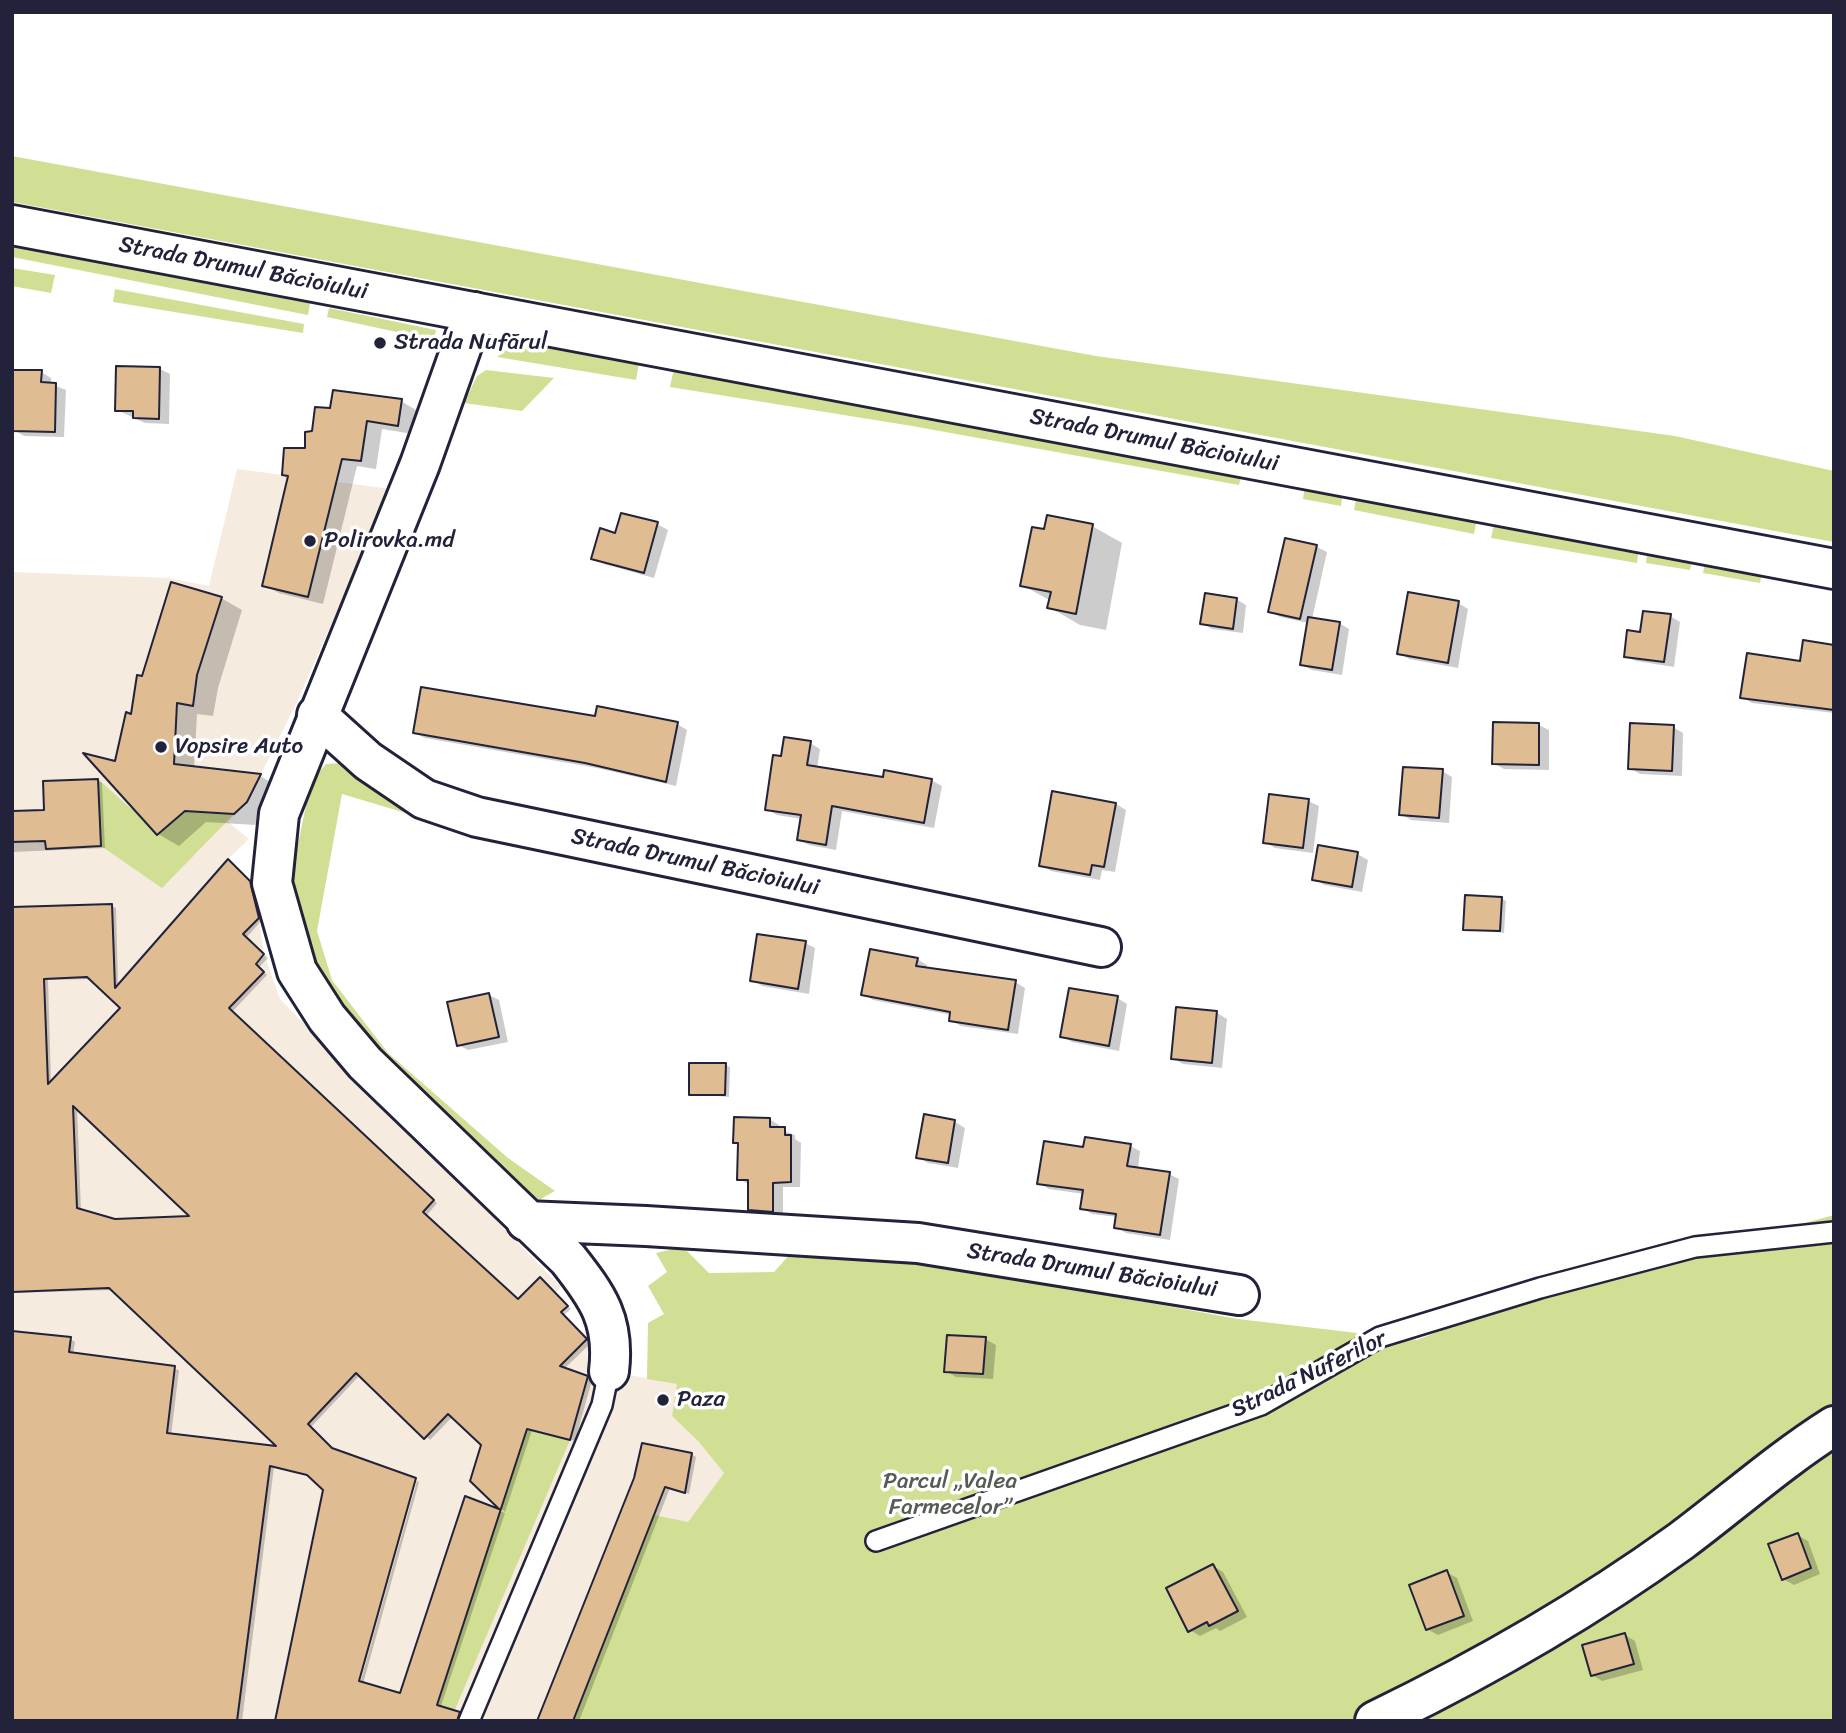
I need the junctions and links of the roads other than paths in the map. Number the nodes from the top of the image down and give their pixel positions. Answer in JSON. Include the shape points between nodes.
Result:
{"nodes":[{"id":1,"x":12,"y":225,"type":"edge"},
{"id":2,"x":474,"y":312,"type":"junction"},
{"id":3,"x":1834,"y":569,"type":"edge"},
{"id":4,"x":317,"y":715,"type":"junction"},
{"id":5,"x":1101,"y":947,"type":"dead end"},
{"id":6,"x":526,"y":1221,"type":"junction"},
{"id":7,"x":1834,"y":1232,"type":"edge"},
{"id":8,"x":1239,"y":1295,"type":"dead end"},
{"id":9,"x":608,"y":1371,"type":"joint"},
{"id":10,"x":1834,"y":1426,"type":"edge"},
{"id":11,"x":876,"y":1541,"type":"dead end"},
{"id":12,"x":469,"y":1721,"type":"edge"},
{"id":13,"x":1376,"y":1721,"type":"edge"}],
"edges":[{"from":1,"to":2,"type":"main road","name":"Strada Drumul Băcioiului"},
{"from":2,"to":3,"type":"main road","name":"Strada Drumul Băcioiului"},
{"from":2,"to":4,"type":"main road","via":[[420,464]]},
{"from":4,"to":5,"type":"main road","name":"Strada Drumul Băcioiului","via":[[368,761],[424,799],[477,817]]},
{"from":4,"to":6,"type":"main road","via":[[279,814],[272,883],[297,971],[327,1018],[365,1062]]},
{"from":6,"to":8,"type":"main road","name":"Strada Drumul Băcioiului","via":[[918,1243]]},
{"from":6,"to":9,"type":"main road","via":[[568,1259],[599,1301],[609,1326]]},
{"from":7,"to":11,"type":"lane","name":"Strada Nuferilor","via":[[1695,1247],[1380,1337],[1261,1405]]},
{"from":9,"to":12,"type":"lane","via":[[602,1405]]},
{"from":10,"to":13,"type":"main road","via":[[1578,1612],[1464,1678]]}]}
